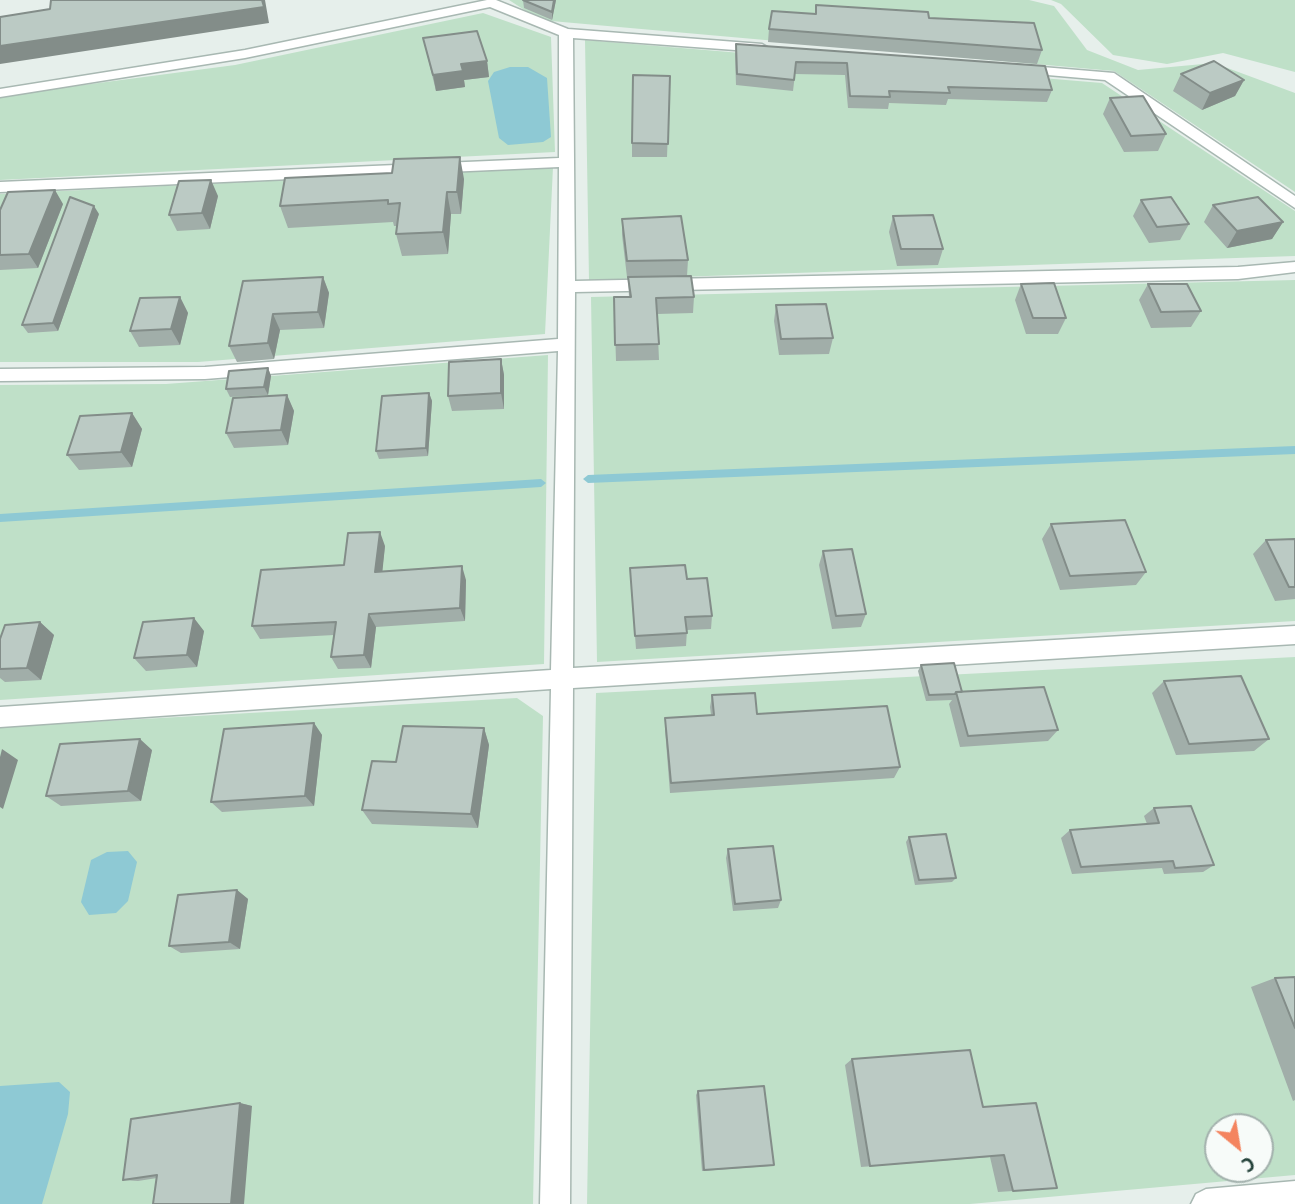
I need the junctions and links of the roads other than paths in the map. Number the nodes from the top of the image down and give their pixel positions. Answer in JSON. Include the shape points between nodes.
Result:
{"nodes":[{"id":1,"x":490,"y":1,"type":"edge"},
{"id":2,"x":566,"y":33,"type":"junction"},
{"id":3,"x":782,"y":49,"type":"edge"},
{"id":4,"x":1000,"y":67,"type":"edge"},
{"id":5,"x":0,"y":93,"type":"edge"},
{"id":6,"x":567,"y":162,"type":"junction"},
{"id":7,"x":0,"y":187,"type":"edge"},
{"id":8,"x":1295,"y":202,"type":"edge"},
{"id":9,"x":1295,"y":267,"type":"edge"},
{"id":10,"x":567,"y":287,"type":"junction"},
{"id":11,"x":567,"y":344,"type":"junction"},
{"id":12,"x":0,"y":375,"type":"edge"},
{"id":13,"x":1295,"y":635,"type":"edge"},
{"id":14,"x":561,"y":679,"type":"junction"},
{"id":15,"x":0,"y":717,"type":"edge"},
{"id":16,"x":1295,"y":1196,"type":"edge"},
{"id":17,"x":555,"y":1204,"type":"edge"},
{"id":18,"x":1206,"y":1204,"type":"edge"}],
"edges":[{"from":1,"to":2,"type":"street"},
{"from":1,"to":5,"type":"street","via":[[245,54]]},
{"from":2,"to":3,"type":"street"},
{"from":2,"to":6,"type":"street"},
{"from":4,"to":8,"type":"street","via":[[1109,76]]},
{"from":6,"to":7,"type":"street"},
{"from":6,"to":10,"type":"street"},
{"from":9,"to":10,"type":"street","via":[[1238,273]]},
{"from":10,"to":11,"type":"street"},
{"from":11,"to":12,"type":"street","via":[[205,373]]},
{"from":11,"to":14,"type":"street"},
{"from":13,"to":14,"type":"street"},
{"from":14,"to":15,"type":"street"},
{"from":14,"to":17,"type":"street"},
{"from":16,"to":18,"type":"street"}]}
